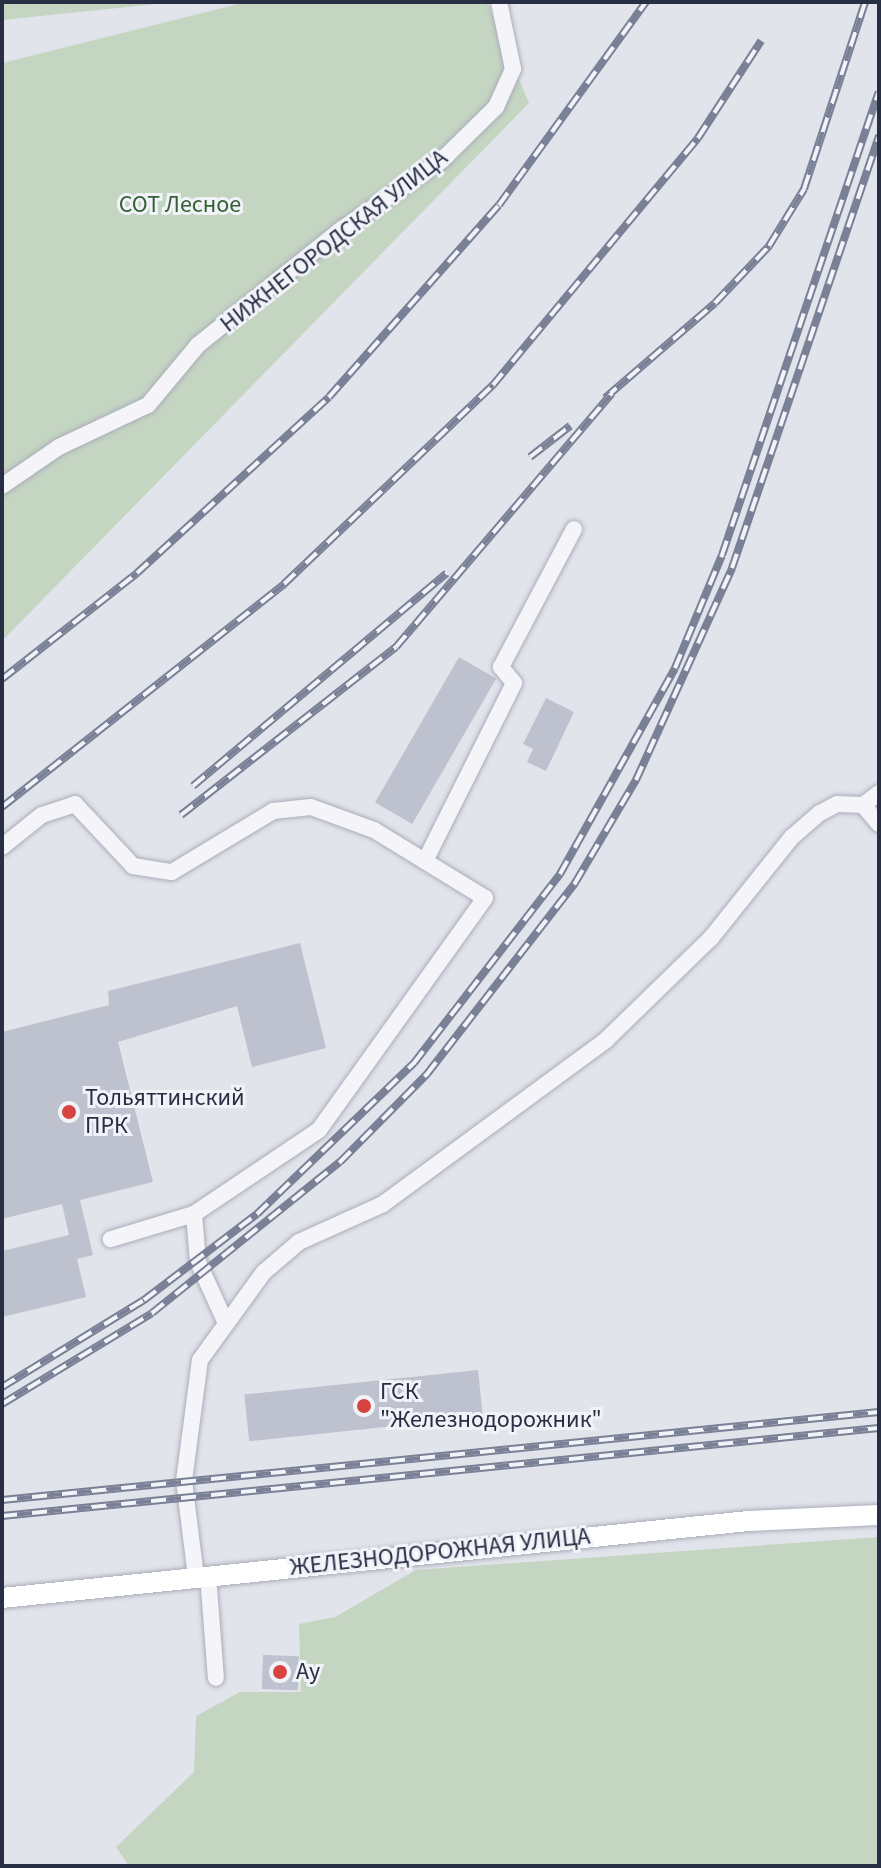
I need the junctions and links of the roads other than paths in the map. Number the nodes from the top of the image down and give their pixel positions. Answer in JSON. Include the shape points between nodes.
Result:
{"nodes":[{"id":1,"x":499,"y":2,"type":"edge"},
{"id":2,"x":2,"y":486,"type":"edge"},
{"id":3,"x":574,"y":529,"type":"dead end"},
{"id":4,"x":879,"y":793,"type":"edge"},
{"id":5,"x":863,"y":805,"type":"junction"},
{"id":6,"x":879,"y":824,"type":"edge"},
{"id":7,"x":2,"y":847,"type":"edge"},
{"id":8,"x":425,"y":861,"type":"junction"},
{"id":9,"x":194,"y":1214,"type":"junction"},
{"id":10,"x":111,"y":1239,"type":"dead end"},
{"id":11,"x":225,"y":1321,"type":"junction"},
{"id":12,"x":879,"y":1515,"type":"edge"},
{"id":13,"x":202,"y":1576,"type":"junction"},
{"id":14,"x":2,"y":1598,"type":"edge"},
{"id":15,"x":216,"y":1678,"type":"dead end"}],
"edges":[{"from":1,"to":2,"type":"street","name":"НИЖНЕГОРОДСКАЯ УЛИЦА","via":[[513,69],[496,107],[442,160],[342,229],[198,345],[148,405],[59,447]]},
{"from":3,"to":8,"type":"street","via":[[501,667],[514,683]]},
{"from":4,"to":5,"type":"street"},
{"from":5,"to":6,"type":"street"},
{"from":5,"to":11,"type":"street","via":[[837,804],[792,837],[711,938],[588,1055],[383,1204],[299,1242],[264,1272]]},
{"from":7,"to":8,"type":"street","via":[[42,815],[75,804],[133,866],[172,872],[273,811],[311,807],[374,830]]},
{"from":8,"to":9,"type":"street","via":[[485,898],[319,1130]]},
{"from":9,"to":10,"type":"street"},
{"from":9,"to":11,"type":"street","via":[[198,1262]]},
{"from":11,"to":13,"type":"street","via":[[200,1360],[188,1437],[185,1496]]},
{"from":12,"to":13,"type":"main road","name":"ЖЕЛЕЗНОДОРОЖНАЯ УЛИЦА","via":[[748,1521]]},
{"from":13,"to":14,"type":"main road","name":"ЖЕЛЕЗНОДОРОЖНАЯ УЛИЦА"},
{"from":13,"to":15,"type":"street"}]}
